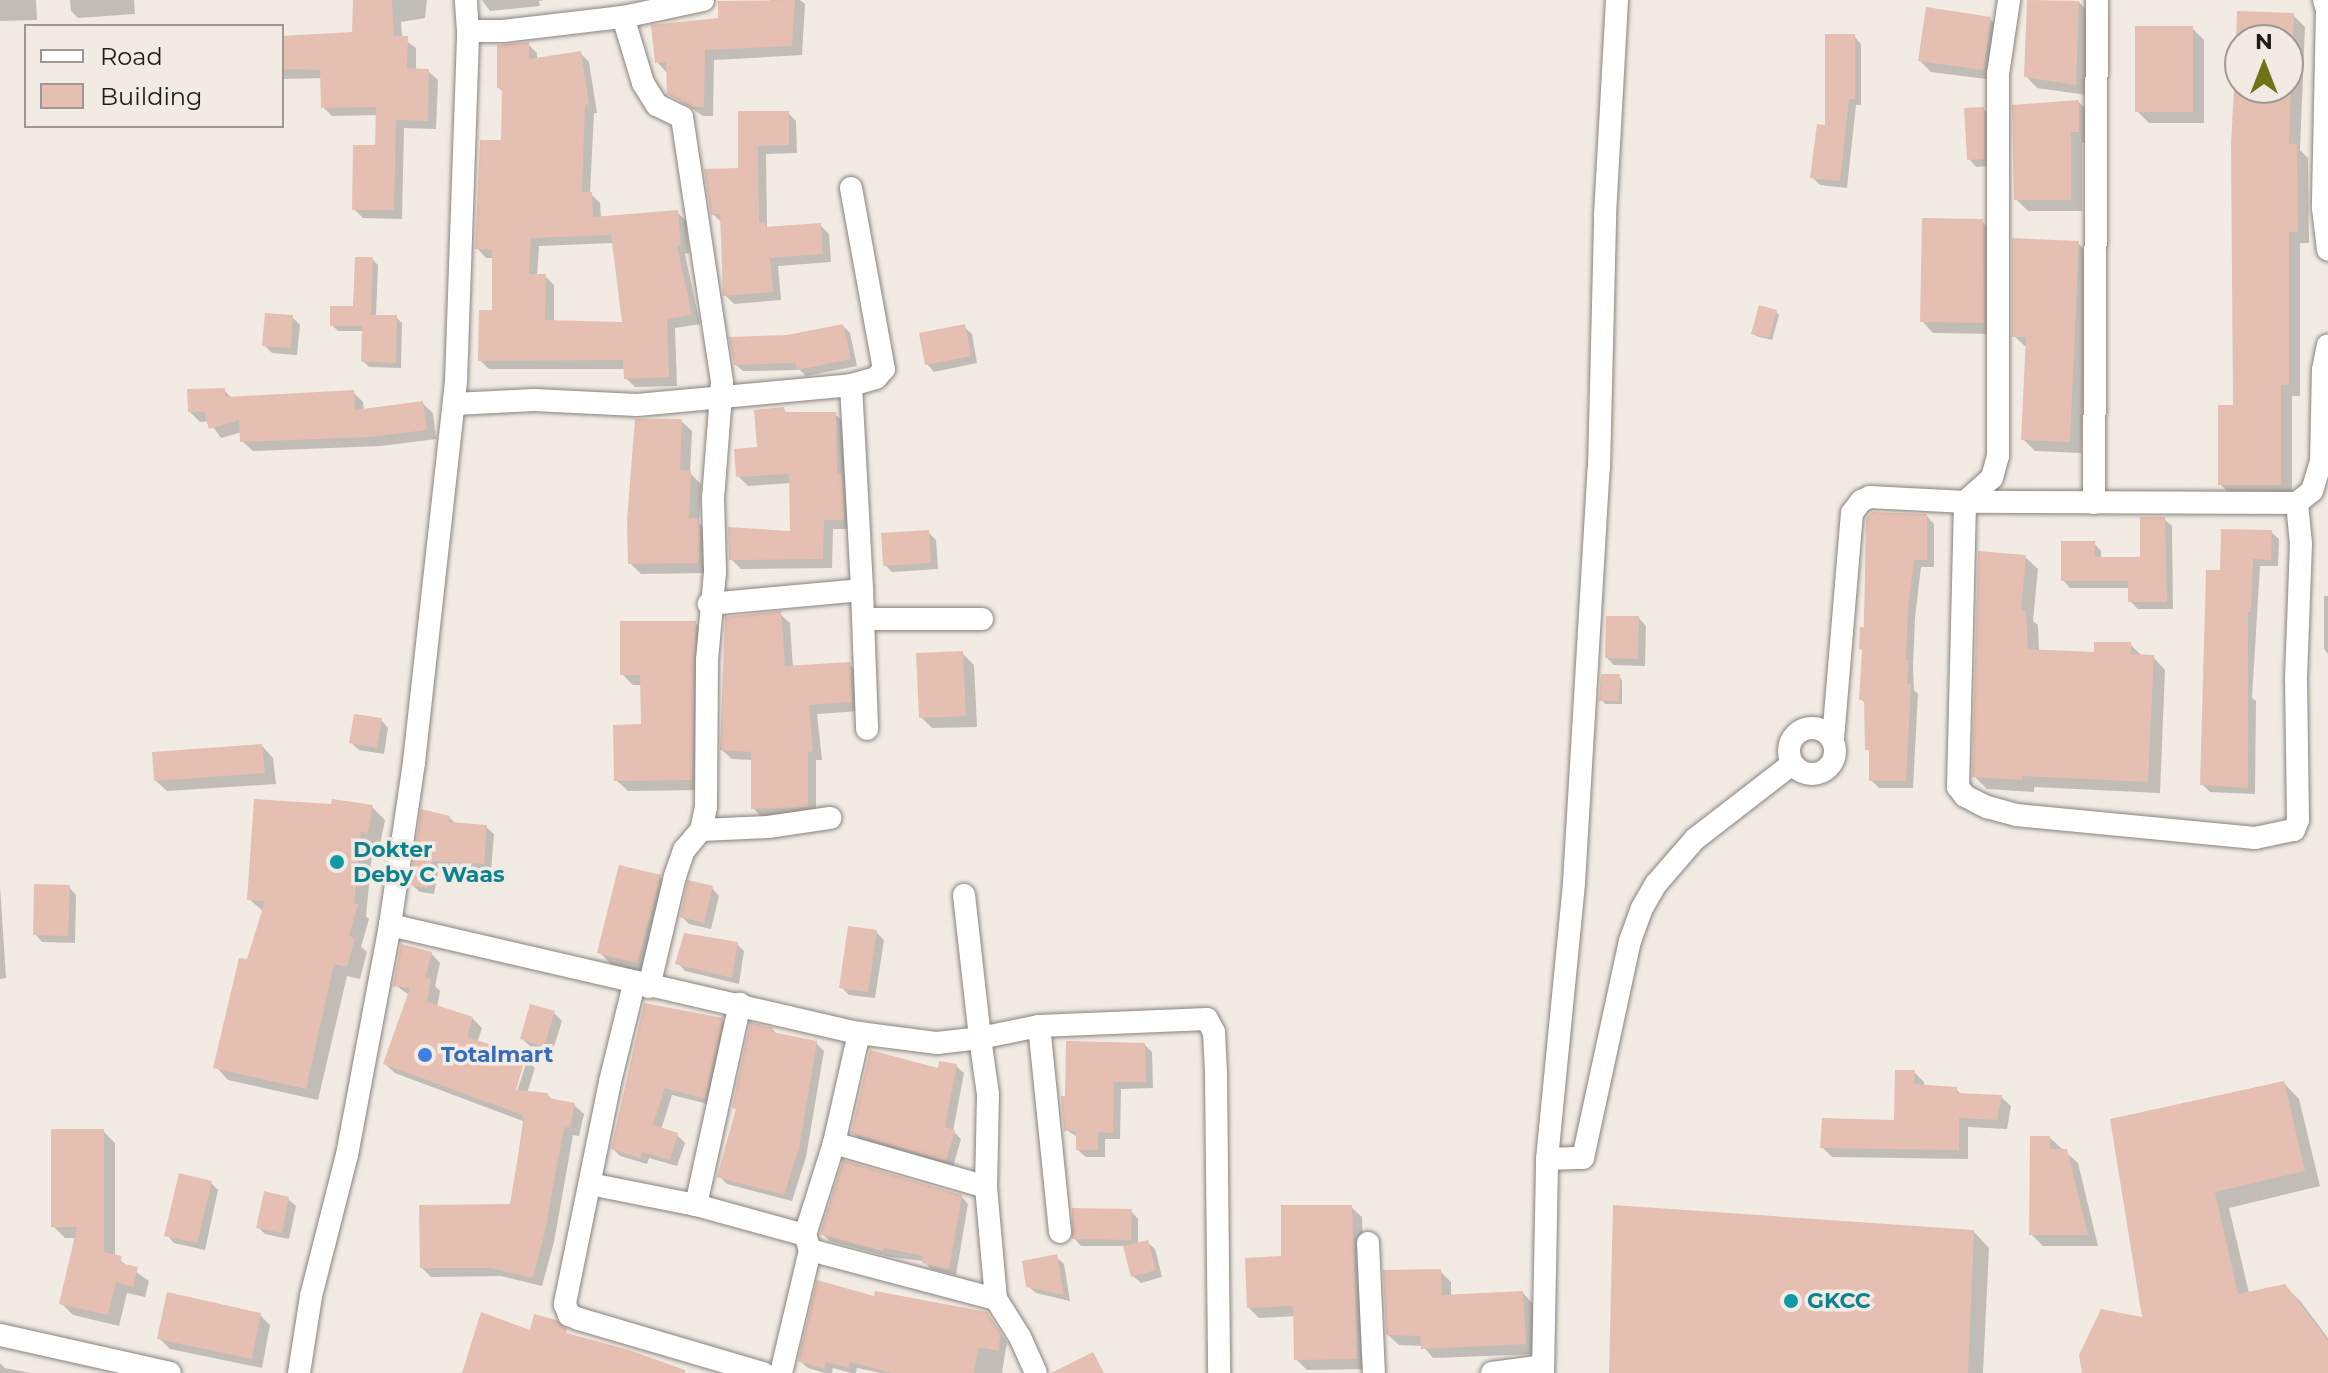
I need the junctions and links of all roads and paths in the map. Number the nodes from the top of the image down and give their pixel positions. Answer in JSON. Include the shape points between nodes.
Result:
{"nodes":[{"id":1,"x":466,"y":0,"type":"edge"},
{"id":2,"x":703,"y":0,"type":"edge"},
{"id":3,"x":1617,"y":0,"type":"edge"},
{"id":4,"x":2009,"y":0,"type":"edge"},
{"id":5,"x":2097,"y":0,"type":"edge"},
{"id":6,"x":2324,"y":0,"type":"edge"},
{"id":7,"x":623,"y":17,"type":"junction"},
{"id":8,"x":468,"y":31,"type":"junction"},
{"id":9,"x":851,"y":188,"type":"dead end"},
{"id":10,"x":2328,"y":250,"type":"edge"},
{"id":11,"x":2328,"y":345,"type":"edge"},
{"id":12,"x":851,"y":385,"type":"junction"},
{"id":13,"x":718,"y":397,"type":"junction"},
{"id":14,"x":454,"y":404,"type":"junction"},
{"id":15,"x":1965,"y":502,"type":"junction"},
{"id":16,"x":2094,"y":503,"type":"junction"},
{"id":17,"x":2297,"y":503,"type":"junction"},
{"id":18,"x":862,"y":590,"type":"junction"},
{"id":19,"x":709,"y":604,"type":"junction"},
{"id":20,"x":863,"y":619,"type":"junction"},
{"id":21,"x":982,"y":619,"type":"dead end"},
{"id":22,"x":867,"y":729,"type":"dead end"},
{"id":23,"x":1833,"y":739,"type":"junction"},
{"id":24,"x":1792,"y":764,"type":"junction"},
{"id":25,"x":830,"y":818,"type":"dead end"},
{"id":26,"x":701,"y":830,"type":"junction"},
{"id":27,"x":964,"y":895,"type":"dead end"},
{"id":28,"x":390,"y":925,"type":"junction"},
{"id":29,"x":641,"y":985,"type":"junction"},
{"id":30,"x":740,"y":1004,"type":"junction"},
{"id":31,"x":1039,"y":1026,"type":"junction"},
{"id":32,"x":859,"y":1033,"type":"junction"},
{"id":33,"x":980,"y":1038,"type":"junction"},
{"id":34,"x":834,"y":1143,"type":"junction"},
{"id":35,"x":1547,"y":1159,"type":"junction"},
{"id":36,"x":590,"y":1184,"type":"junction"},
{"id":37,"x":986,"y":1187,"type":"junction"},
{"id":38,"x":696,"y":1205,"type":"junction"},
{"id":39,"x":1060,"y":1232,"type":"dead end"},
{"id":40,"x":808,"y":1243,"type":"junction"},
{"id":41,"x":1368,"y":1243,"type":"dead end"},
{"id":42,"x":996,"y":1299,"type":"junction"},
{"id":43,"x":0,"y":1335,"type":"edge"},
{"id":44,"x":1543,"y":1370,"type":"edge"},
{"id":45,"x":170,"y":1373,"type":"edge"},
{"id":46,"x":299,"y":1373,"type":"edge"},
{"id":47,"x":763,"y":1373,"type":"edge"},
{"id":48,"x":781,"y":1373,"type":"edge"},
{"id":49,"x":1036,"y":1373,"type":"edge"},
{"id":50,"x":1219,"y":1373,"type":"edge"},
{"id":51,"x":1374,"y":1373,"type":"edge"},
{"id":52,"x":1492,"y":1373,"type":"edge"}],
"edges":[{"from":1,"to":8,"type":"street"},
{"from":2,"to":7,"type":"street"},
{"from":3,"to":35,"type":"street","via":[[1599,468],[1574,883]]},
{"from":4,"to":15,"type":"street","via":[[1997,89],[1998,456],[1992,478]]},
{"from":5,"to":16,"type":"street"},
{"from":6,"to":10,"type":"street","via":[[2323,208]]},
{"from":7,"to":8,"type":"street"},
{"from":7,"to":13,"type":"street","via":[[643,83],[657,105],[682,117],[722,382]]},
{"from":8,"to":14,"type":"street"},
{"from":9,"to":12,"type":"street","via":[[884,369],[876,378]]},
{"from":11,"to":17,"type":"street","via":[[2321,462],[2312,491]]},
{"from":12,"to":13,"type":"street"},
{"from":12,"to":18,"type":"street"},
{"from":13,"to":14,"type":"street","via":[[637,405],[534,400]]},
{"from":13,"to":19,"type":"street","via":[[715,572]]},
{"from":14,"to":28,"type":"street"},
{"from":15,"to":16,"type":"street"},
{"from":15,"to":17,"type":"street","via":[[1960,791],[1987,807],[2016,815],[2255,838],[2286,834],[2298,820]]},
{"from":15,"to":23,"type":"street","via":[[1870,497],[1852,513]]},
{"from":16,"to":17,"type":"street"},
{"from":18,"to":19,"type":"street"},
{"from":18,"to":20,"type":"street"},
{"from":19,"to":26,"type":"street","via":[[706,807]]},
{"from":20,"to":21,"type":"street"},
{"from":20,"to":22,"type":"street"},
{"from":23,"to":24,"type":"street","via":[[1835,757],[1824,771],[1807,774]]},
{"from":23,"to":24,"type":"street","via":[[1816,728],[1796,734],[1790,742]]},
{"from":24,"to":35,"type":"street","via":[[1695,839],[1656,884],[1630,941],[1583,1158]]},
{"from":25,"to":26,"type":"street"},
{"from":26,"to":29,"type":"street","via":[[684,850]]},
{"from":27,"to":33,"type":"street"},
{"from":28,"to":29,"type":"street"},
{"from":28,"to":46,"type":"street"},
{"from":29,"to":30,"type":"street"},
{"from":29,"to":36,"type":"street"},
{"from":30,"to":32,"type":"street"},
{"from":30,"to":38,"type":"street"},
{"from":31,"to":33,"type":"street"},
{"from":31,"to":39,"type":"street"},
{"from":31,"to":50,"type":"street","via":[[1207,1019],[1210,1024],[1216,1073]]},
{"from":32,"to":33,"type":"street","via":[[937,1043]]},
{"from":32,"to":34,"type":"street"},
{"from":33,"to":37,"type":"street","via":[[988,1094]]},
{"from":34,"to":37,"type":"street"},
{"from":34,"to":40,"type":"street"},
{"from":35,"to":44,"type":"street"},
{"from":36,"to":38,"type":"street"},
{"from":36,"to":47,"type":"street","via":[[567,1284],[569,1315]]},
{"from":37,"to":42,"type":"street"},
{"from":38,"to":40,"type":"street"},
{"from":40,"to":42,"type":"street"},
{"from":40,"to":48,"type":"street"},
{"from":41,"to":51,"type":"street"},
{"from":42,"to":49,"type":"street"},
{"from":43,"to":45,"type":"street"},
{"from":44,"to":52,"type":"street"}]}
